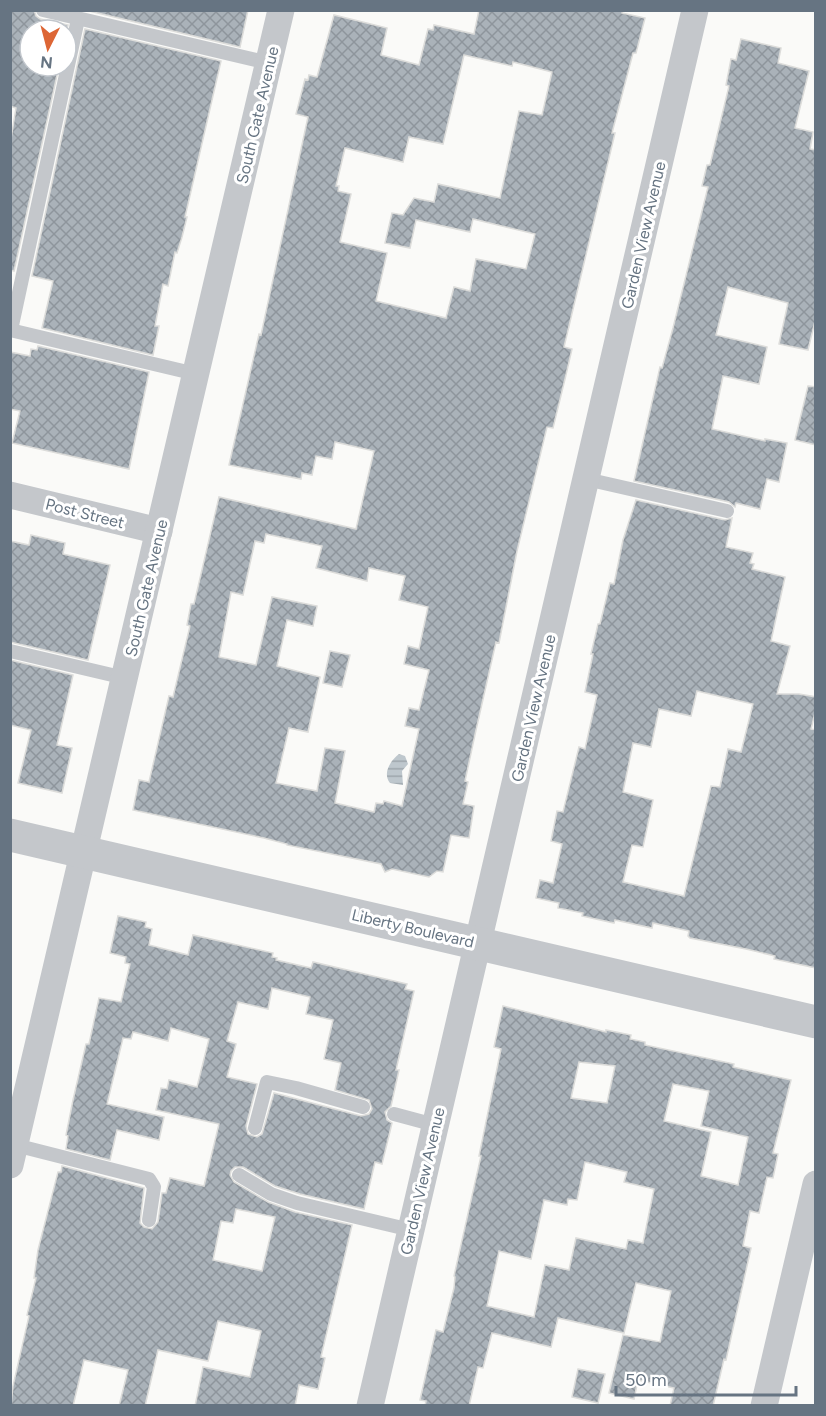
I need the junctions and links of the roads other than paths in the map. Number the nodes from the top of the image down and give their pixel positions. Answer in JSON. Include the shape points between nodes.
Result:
{"nodes":[{"id":1,"x":43,"y":10,"type":"edge"},
{"id":2,"x":281,"y":10,"type":"edge"},
{"id":3,"x":695,"y":10,"type":"edge"},
{"id":4,"x":74,"y":18,"type":"edge"},
{"id":5,"x":78,"y":19,"type":"edge"},
{"id":6,"x":269,"y":63,"type":"junction"},
{"id":7,"x":65,"y":78,"type":"edge"},
{"id":8,"x":11,"y":330,"type":"edge"},
{"id":9,"x":196,"y":374,"type":"junction"},
{"id":10,"x":586,"y":479,"type":"junction"},
{"id":11,"x":10,"y":495,"type":"edge"},
{"id":12,"x":728,"y":511,"type":"dead end"},
{"id":13,"x":159,"y":531,"type":"junction"},
{"id":14,"x":10,"y":651,"type":"edge"},
{"id":15,"x":125,"y":678,"type":"junction"},
{"id":16,"x":10,"y":835,"type":"edge"},
{"id":17,"x":84,"y":852,"type":"junction"},
{"id":18,"x":478,"y":942,"type":"junction"},
{"id":19,"x":816,"y":1022,"type":"edge"},
{"id":20,"x":363,"y":1107,"type":"dead end"},
{"id":21,"x":394,"y":1114,"type":"dead end"},
{"id":22,"x":435,"y":1125,"type":"junction"},
{"id":23,"x":255,"y":1128,"type":"dead end"},
{"id":24,"x":13,"y":1155,"type":"edge"},
{"id":25,"x":239,"y":1175,"type":"dead end"},
{"id":26,"x":816,"y":1184,"type":"edge"},
{"id":27,"x":149,"y":1220,"type":"dead end"},
{"id":28,"x":411,"y":1230,"type":"junction"},
{"id":29,"x":370,"y":1406,"type":"edge"},
{"id":30,"x":764,"y":1406,"type":"edge"}],
"edges":[{"from":1,"to":4,"type":"lane"},
{"from":2,"to":6,"type":"street","name":"South Gate Avenue"},
{"from":3,"to":10,"type":"street","name":"Garden View Avenue"},
{"from":5,"to":6,"type":"lane"},
{"from":6,"to":9,"type":"street","name":"South Gate Avenue"},
{"from":7,"to":8,"type":"lane"},
{"from":8,"to":9,"type":"lane"},
{"from":9,"to":13,"type":"street","name":"South Gate Avenue"},
{"from":10,"to":12,"type":"lane"},
{"from":10,"to":18,"type":"street","name":"Garden View Avenue"},
{"from":11,"to":13,"type":"street","name":"Post Street"},
{"from":13,"to":15,"type":"street","name":"South Gate Avenue"},
{"from":14,"to":15,"type":"lane"},
{"from":15,"to":17,"type":"street","name":"South Gate Avenue"},
{"from":16,"to":17,"type":"street","name":"Liberty Boulevard"},
{"from":17,"to":18,"type":"street","name":"Liberty Boulevard"},
{"from":17,"to":24,"type":"street","name":"South Gate Avenue"},
{"from":18,"to":19,"type":"street","name":"Liberty Boulevard"},
{"from":18,"to":22,"type":"street","name":"Garden View Avenue"},
{"from":20,"to":23,"type":"lane","via":[[267,1082]]},
{"from":21,"to":22,"type":"lane"},
{"from":22,"to":28,"type":"street","name":"Garden View Avenue"},
{"from":24,"to":27,"type":"lane","via":[[149,1179],[154,1187]]},
{"from":25,"to":28,"type":"lane","via":[[271,1194],[297,1203]]},
{"from":26,"to":30,"type":"street"},
{"from":28,"to":29,"type":"street","name":"Garden View Avenue"}]}
